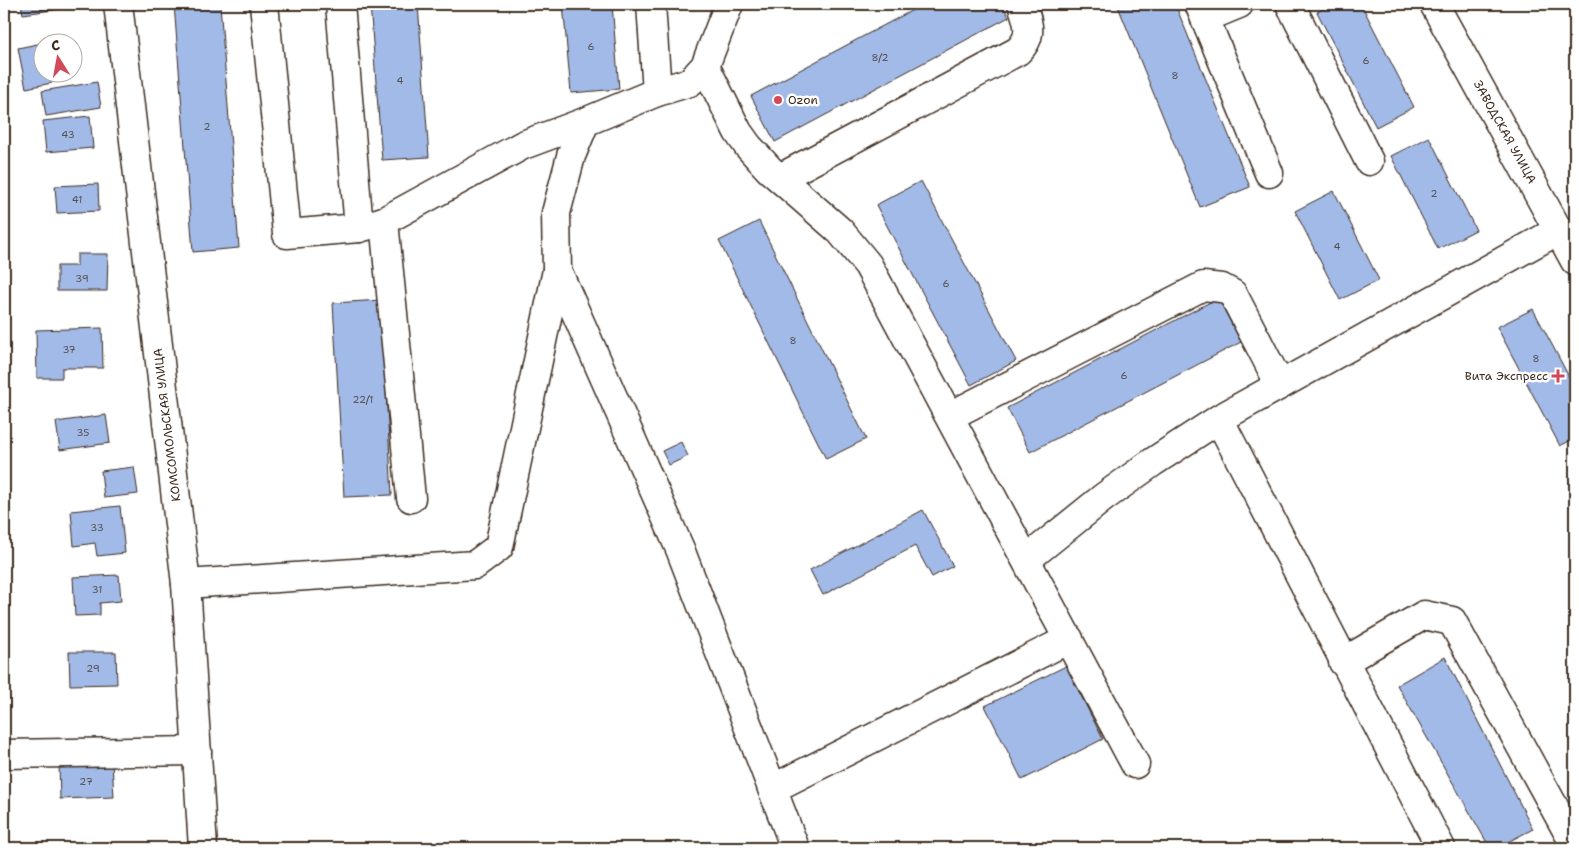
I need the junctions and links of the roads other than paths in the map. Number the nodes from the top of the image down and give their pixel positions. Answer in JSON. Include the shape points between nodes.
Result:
{"nodes":[{"id":1,"x":118,"y":4,"type":"edge"},
{"id":2,"x":264,"y":4,"type":"edge"},
{"id":3,"x":340,"y":4,"type":"edge"},
{"id":4,"x":651,"y":4,"type":"edge"},
{"id":5,"x":729,"y":4,"type":"edge"},
{"id":6,"x":1239,"y":4,"type":"edge"},
{"id":7,"x":1290,"y":4,"type":"edge"},
{"id":8,"x":1434,"y":4,"type":"edge"},
{"id":9,"x":1027,"y":5,"type":"edge"},
{"id":10,"x":1202,"y":11,"type":"edge"},
{"id":11,"x":705,"y":66,"type":"junction"},
{"id":12,"x":657,"y":92,"type":"junction"},
{"id":13,"x":585,"y":122,"type":"junction"},
{"id":14,"x":1369,"y":161,"type":"dead end"},
{"id":15,"x":1269,"y":173,"type":"dead end"},
{"id":16,"x":780,"y":178,"type":"junction"},
{"id":17,"x":384,"y":221,"type":"junction"},
{"id":18,"x":359,"y":228,"type":"junction"},
{"id":19,"x":1559,"y":230,"type":"junction"},
{"id":20,"x":1575,"y":260,"type":"edge"},
{"id":21,"x":558,"y":270,"type":"junction"},
{"id":22,"x":1280,"y":385,"type":"junction"},
{"id":23,"x":950,"y":416,"type":"junction"},
{"id":24,"x":1219,"y":419,"type":"junction"},
{"id":25,"x":412,"y":498,"type":"dead end"},
{"id":26,"x":1027,"y":559,"type":"junction"},
{"id":27,"x":186,"y":584,"type":"junction"},
{"id":28,"x":1069,"y":639,"type":"junction"},
{"id":29,"x":1343,"y":662,"type":"junction"},
{"id":30,"x":197,"y":751,"type":"junction"},
{"id":31,"x":4,"y":754,"type":"edge"},
{"id":32,"x":1135,"y":764,"type":"dead end"},
{"id":33,"x":772,"y":789,"type":"junction"},
{"id":34,"x":1575,"y":845,"type":"edge"},
{"id":35,"x":203,"y":848,"type":"edge"},
{"id":36,"x":795,"y":848,"type":"edge"},
{"id":37,"x":1441,"y":848,"type":"edge"}],
"edges":[{"from":1,"to":27,"type":"street","name":"КОМСОМОЛЬСКАЯ УЛИЦА"},
{"from":2,"to":18,"type":"street","via":[[287,234]]},
{"from":3,"to":18,"type":"street"},
{"from":4,"to":12,"type":"street"},
{"from":5,"to":11,"type":"street"},
{"from":6,"to":10,"type":"street"},
{"from":7,"to":14,"type":"street"},
{"from":8,"to":19,"type":"street","name":"ЗАВОДСКАЯ УЛИЦА"},
{"from":9,"to":16,"type":"street","via":[[1030,29],[1018,51]]},
{"from":10,"to":15,"type":"street"},
{"from":11,"to":12,"type":"street","via":[[690,82]]},
{"from":11,"to":16,"type":"street","via":[[738,132],[759,159]]},
{"from":12,"to":13,"type":"street"},
{"from":13,"to":17,"type":"street","via":[[523,145]]},
{"from":13,"to":21,"type":"street","via":[[571,156],[556,213]]},
{"from":16,"to":23,"type":"street","via":[[840,231],[868,265]]},
{"from":17,"to":18,"type":"street"},
{"from":17,"to":25,"type":"street"},
{"from":19,"to":20,"type":"street","name":"ЗАВОДСКАЯ УЛИЦА"},
{"from":19,"to":22,"type":"street"},
{"from":21,"to":27,"type":"street","via":[[499,547],[475,565]]},
{"from":21,"to":33,"type":"street","via":[[680,549]]},
{"from":22,"to":23,"type":"street","via":[[1233,294],[1222,288],[1202,286]]},
{"from":22,"to":24,"type":"street"},
{"from":23,"to":26,"type":"street"},
{"from":24,"to":26,"type":"street","via":[[1104,497]]},
{"from":24,"to":29,"type":"street"},
{"from":26,"to":28,"type":"street"},
{"from":27,"to":30,"type":"street","name":"КОМСОМОЛЬСКАЯ УЛИЦА"},
{"from":28,"to":32,"type":"street"},
{"from":28,"to":33,"type":"street"},
{"from":29,"to":34,"type":"street","via":[[1424,614],[1452,622]]},
{"from":29,"to":37,"type":"street"},
{"from":30,"to":31,"type":"street"},
{"from":30,"to":35,"type":"street","name":"КОМСОМОЛЬСКАЯ УЛИЦА"},
{"from":33,"to":36,"type":"street"}]}
